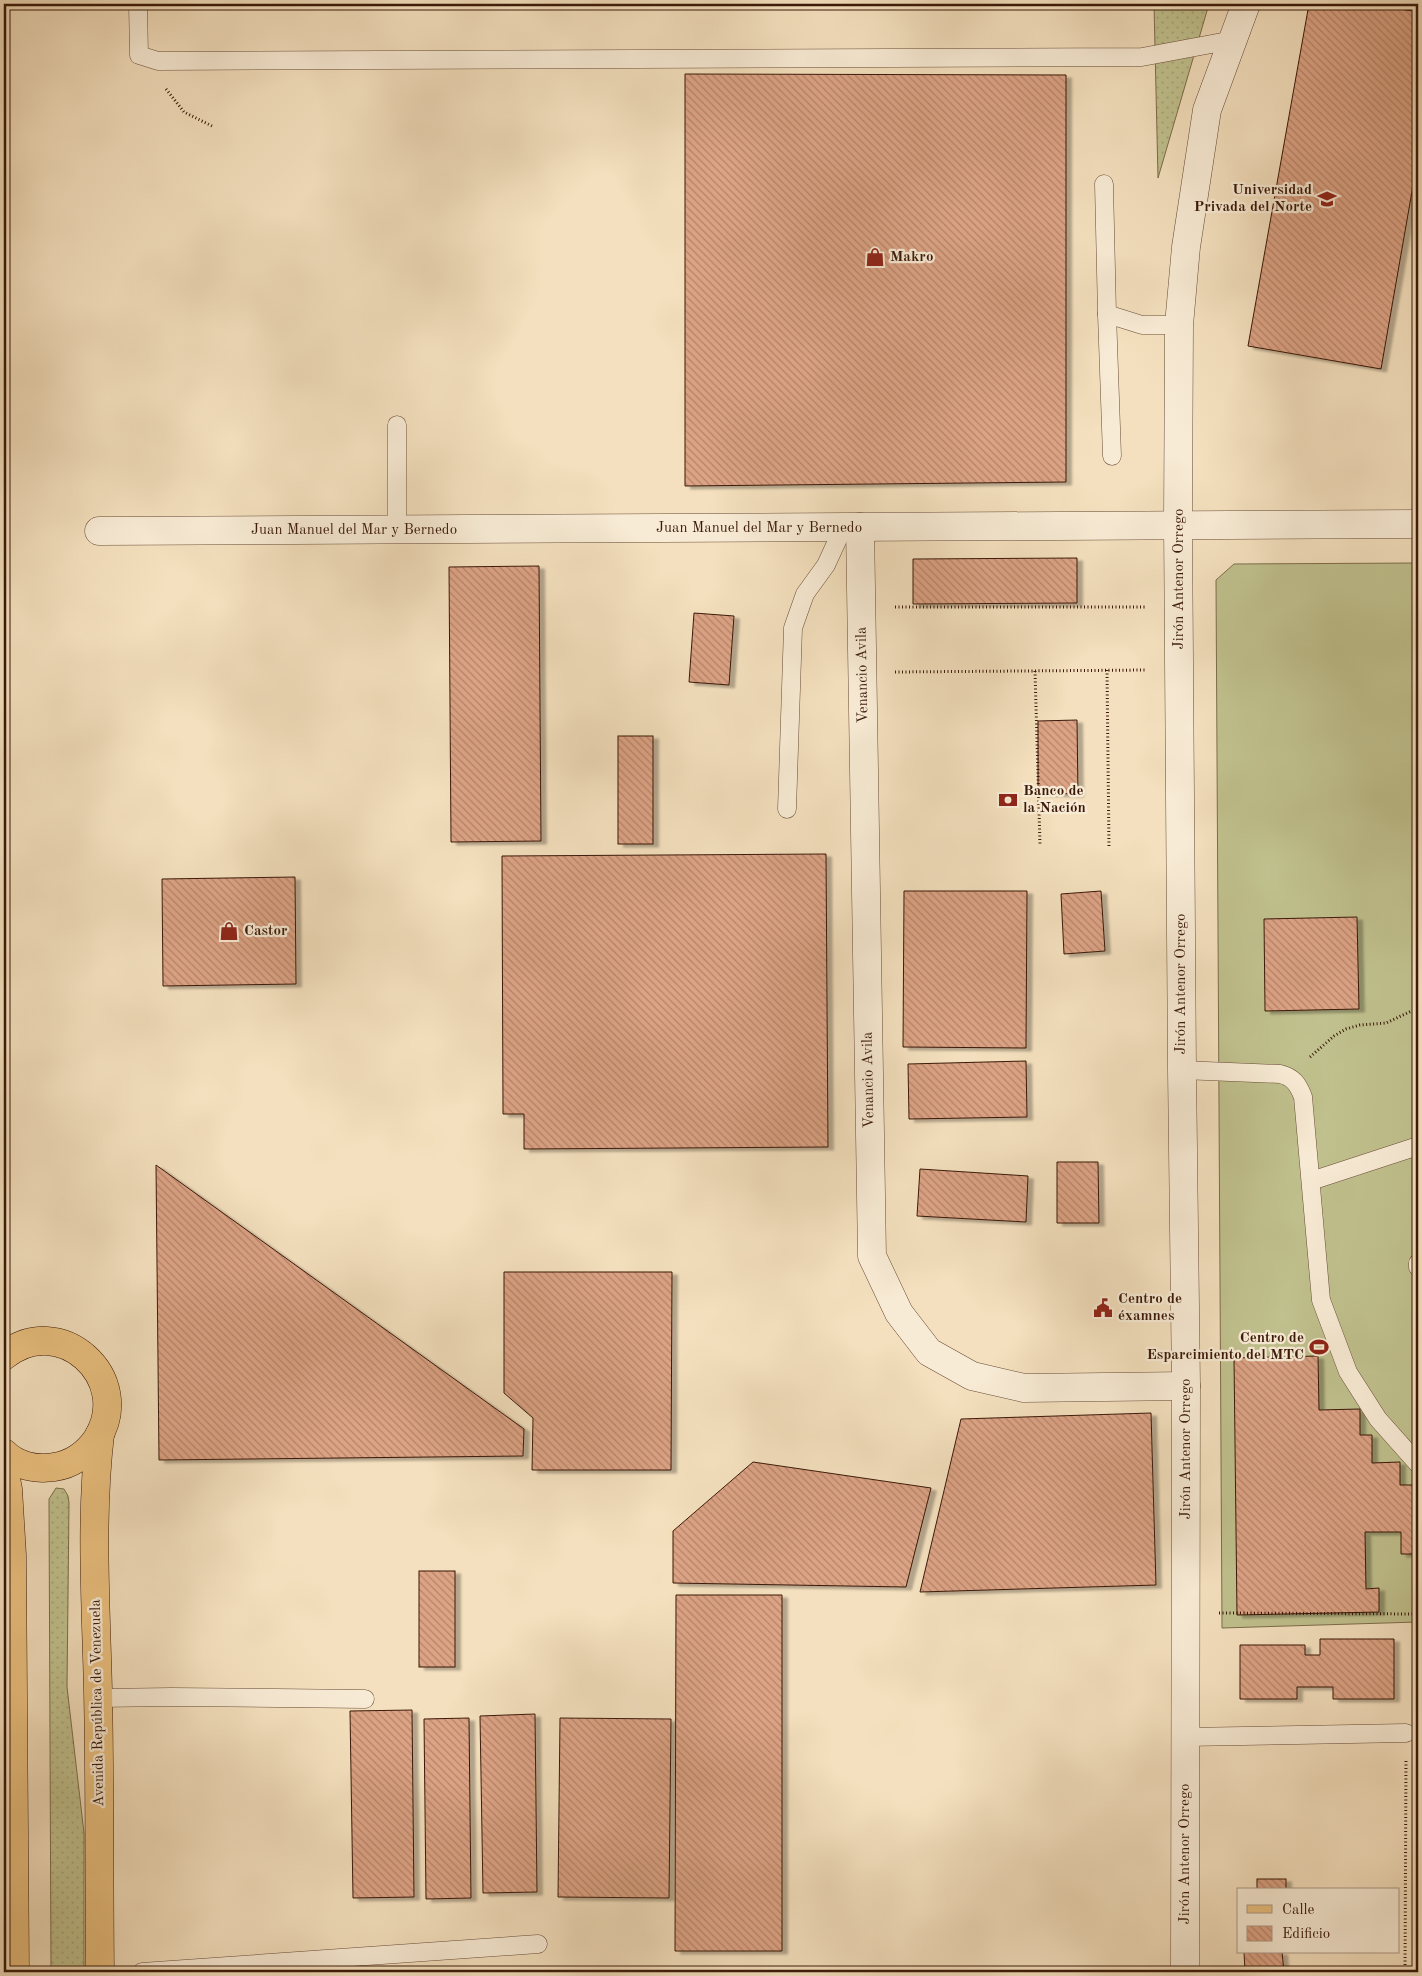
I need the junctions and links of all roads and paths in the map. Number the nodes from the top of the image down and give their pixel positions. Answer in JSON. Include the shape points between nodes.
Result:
{"nodes":[{"id":1,"x":138,"y":4,"type":"edge"},
{"id":2,"x":1246,"y":4,"type":"edge"},
{"id":3,"x":1233,"y":40,"type":"junction"},
{"id":4,"x":139,"y":56,"type":"junction"},
{"id":5,"x":212,"y":126,"type":"dead end"},
{"id":6,"x":1104,"y":184,"type":"dead end"},
{"id":7,"x":1107,"y":314,"type":"junction"},
{"id":8,"x":1179,"y":325,"type":"junction"},
{"id":9,"x":397,"y":425,"type":"dead end"},
{"id":10,"x":1112,"y":456,"type":"dead end"},
{"id":11,"x":1178,"y":524,"type":"junction"},
{"id":12,"x":1418,"y":524,"type":"edge"},
{"id":13,"x":852,"y":528,"type":"junction"},
{"id":14,"x":397,"y":530,"type":"junction"},
{"id":15,"x":99,"y":531,"type":"dead end"},
{"id":16,"x":862,"y":606,"type":"junction"},
{"id":17,"x":1179,"y":607,"type":"junction"},
{"id":18,"x":1180,"y":669,"type":"junction"},
{"id":19,"x":1107,"y":670,"type":"junction"},
{"id":20,"x":1035,"y":671,"type":"junction"},
{"id":21,"x":863,"y":673,"type":"junction"},
{"id":22,"x":787,"y":809,"type":"dead end"},
{"id":23,"x":1040,"y":845,"type":"dead end"},
{"id":24,"x":1108,"y":848,"type":"dead end"},
{"id":25,"x":1418,"y":1008,"type":"edge"},
{"id":26,"x":1182,"y":1070,"type":"junction"},
{"id":27,"x":1289,"y":1076,"type":"junction"},
{"id":28,"x":1418,"y":1146,"type":"edge"},
{"id":29,"x":1311,"y":1181,"type":"junction"},
{"id":30,"x":1418,"y":1263,"type":"edge"},
{"id":31,"x":1418,"y":1267,"type":"edge"},
{"id":32,"x":6,"y":1346,"type":"edge"},
{"id":33,"x":1186,"y":1386,"type":"junction"},
{"id":34,"x":100,"y":1434,"type":"junction"},
{"id":35,"x":4,"y":1454,"type":"edge"},
{"id":36,"x":1418,"y":1464,"type":"edge"},
{"id":37,"x":4,"y":1469,"type":"edge"},
{"id":38,"x":8,"y":1544,"type":"edge"},
{"id":39,"x":1212,"y":1613,"type":"dead end"},
{"id":40,"x":1418,"y":1614,"type":"edge"},
{"id":41,"x":98,"y":1698,"type":"junction"},
{"id":42,"x":365,"y":1699,"type":"dead end"},
{"id":43,"x":1406,"y":1733,"type":"joint"},
{"id":44,"x":1185,"y":1737,"type":"junction"},
{"id":45,"x":9,"y":1921,"type":"edge"},
{"id":46,"x":538,"y":1944,"type":"dead end"},
{"id":47,"x":14,"y":1972,"type":"edge"},
{"id":48,"x":100,"y":1972,"type":"edge"},
{"id":49,"x":142,"y":1972,"type":"edge"},
{"id":50,"x":1185,"y":1972,"type":"edge"},
{"id":51,"x":1406,"y":1972,"type":"edge"}],
"edges":[{"from":1,"to":4,"type":"lane"},
{"from":2,"to":3,"type":"street","name":"Jirón Antenor Orrego"},
{"from":3,"to":4,"type":"lane","via":[[1142,58],[158,61]]},
{"from":3,"to":8,"type":"street","name":"Jirón Antenor Orrego","via":[[1207,110],[1186,247]]},
{"from":4,"to":5,"type":"path","via":[[184,112]]},
{"from":6,"to":7,"type":"lane"},
{"from":7,"to":8,"type":"lane","via":[[1142,325]]},
{"from":7,"to":10,"type":"lane"},
{"from":8,"to":11,"type":"street","name":"Jirón Antenor Orrego"},
{"from":9,"to":14,"type":"lane"},
{"from":11,"to":12,"type":"street","name":"Juan Manuel del Mar y Bernedo"},
{"from":11,"to":13,"type":"street","name":"Juan Manuel del Mar y Bernedo"},
{"from":11,"to":17,"type":"street","name":"Jirón Antenor Orrego"},
{"from":13,"to":14,"type":"street","name":"Juan Manuel del Mar y Bernedo"},
{"from":13,"to":16,"type":"street","name":"Venancio Avila"},
{"from":13,"to":22,"type":"lane","via":[[805,594],[793,628]]},
{"from":14,"to":15,"type":"street","name":"Juan Manuel del Mar y Bernedo"},
{"from":16,"to":17,"type":"path"},
{"from":16,"to":21,"type":"street","name":"Venancio Avila"},
{"from":17,"to":18,"type":"street","name":"Jirón Antenor Orrego"},
{"from":18,"to":19,"type":"path"},
{"from":18,"to":26,"type":"street","name":"Jirón Antenor Orrego"},
{"from":19,"to":20,"type":"path"},
{"from":19,"to":24,"type":"path"},
{"from":20,"to":21,"type":"path"},
{"from":20,"to":23,"type":"path"},
{"from":21,"to":33,"type":"street","name":"Venancio Avila","via":[[872,1256],[899,1313],[930,1352],[972,1376],[1024,1388]]},
{"from":25,"to":27,"type":"path","via":[[1386,1023],[1346,1029]]},
{"from":26,"to":27,"type":"lane"},
{"from":26,"to":33,"type":"street","name":"Jirón Antenor Orrego"},
{"from":27,"to":29,"type":"lane","via":[[1300,1087],[1304,1097]]},
{"from":28,"to":29,"type":"lane"},
{"from":29,"to":36,"type":"lane","via":[[1321,1300],[1348,1372],[1378,1419]]},
{"from":30,"to":31,"type":"lane"},
{"from":32,"to":34,"type":"main road","via":[[53,1342],[68,1346],[92,1362],[107,1397]]},
{"from":33,"to":44,"type":"street","name":"Jirón Antenor Orrego"},
{"from":34,"to":35,"type":"main road","via":[[84,1455],[59,1467],[33,1468]]},
{"from":34,"to":41,"type":"main road","name":"Avenida República de Venezuela","via":[[95,1524]]},
{"from":37,"to":38,"type":"main road","via":[[8,1489]]},
{"from":38,"to":45,"type":"main road"},
{"from":39,"to":40,"type":"path"},
{"from":41,"to":42,"type":"lane"},
{"from":41,"to":48,"type":"main road","name":"Avenida República de Venezuela"},
{"from":43,"to":44,"type":"lane"},
{"from":43,"to":51,"type":"path"},
{"from":44,"to":50,"type":"street","name":"Jirón Antenor Orrego"},
{"from":45,"to":47,"type":"main road"},
{"from":46,"to":49,"type":"lane"}]}
